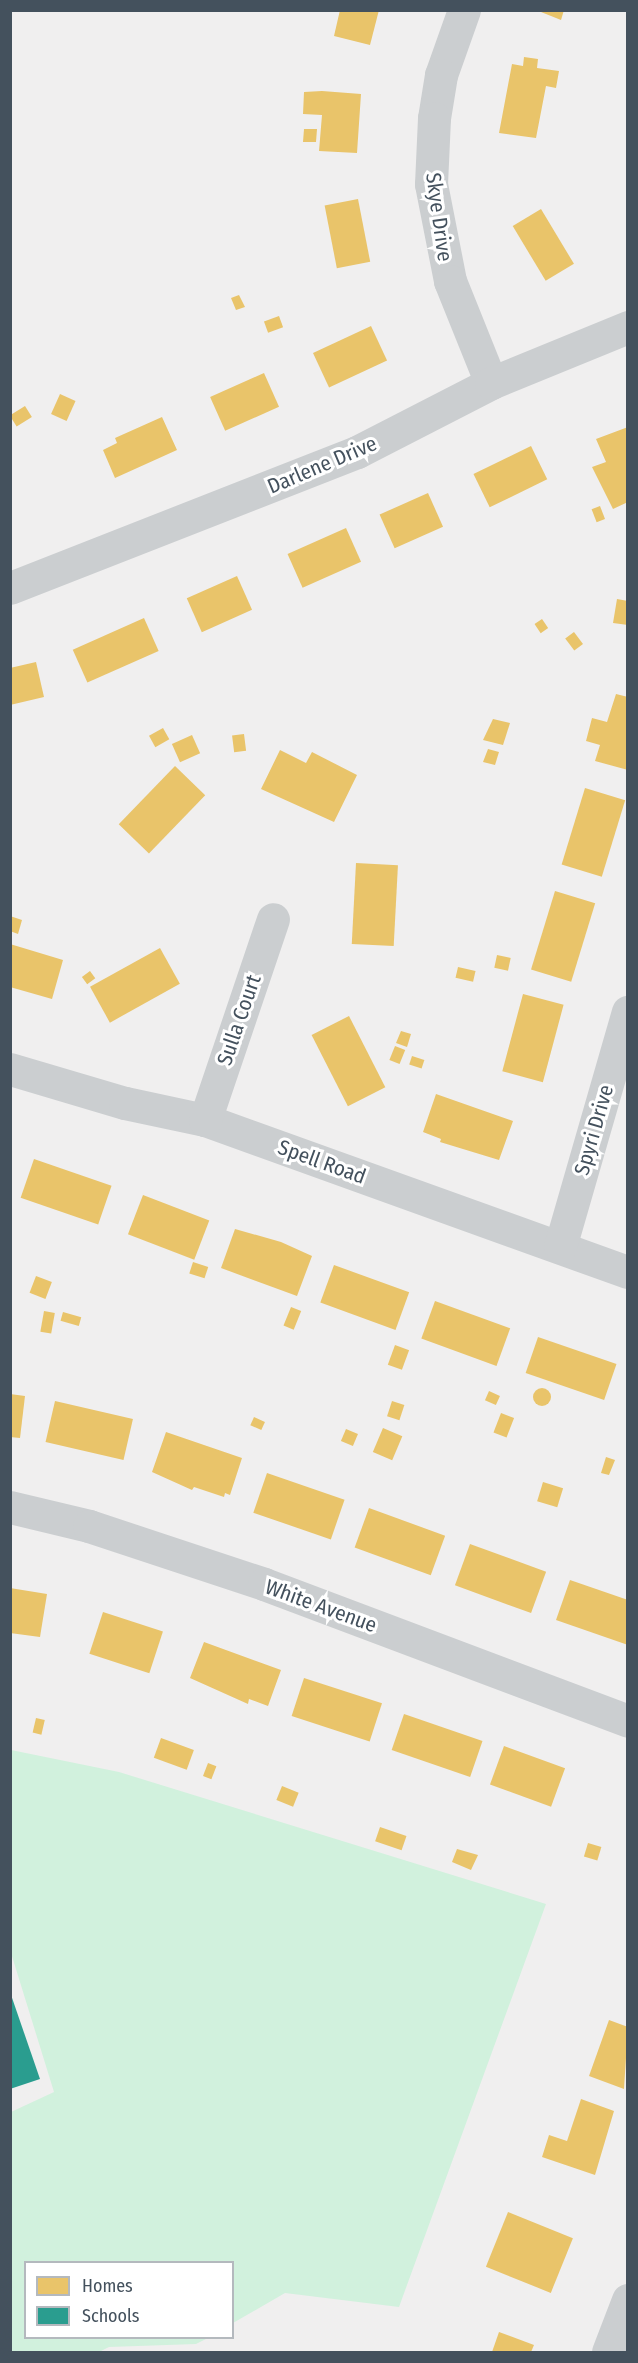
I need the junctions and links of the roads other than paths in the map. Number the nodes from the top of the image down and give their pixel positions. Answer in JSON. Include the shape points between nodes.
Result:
{"nodes":[{"id":1,"x":464,"y":10,"type":"edge"},
{"id":2,"x":627,"y":327,"type":"edge"},
{"id":3,"x":491,"y":383,"type":"junction"},
{"id":4,"x":10,"y":588,"type":"edge"},
{"id":5,"x":273,"y":919,"type":"dead end"},
{"id":6,"x":627,"y":1012,"type":"edge"},
{"id":7,"x":10,"y":1070,"type":"edge"},
{"id":8,"x":205,"y":1120,"type":"junction"},
{"id":9,"x":560,"y":1247,"type":"junction"},
{"id":10,"x":627,"y":1272,"type":"edge"},
{"id":11,"x":10,"y":1507,"type":"edge"},
{"id":12,"x":627,"y":1720,"type":"edge"},
{"id":13,"x":627,"y":2300,"type":"edge"},
{"id":14,"x":608,"y":2352,"type":"edge"}],
"edges":[{"from":1,"to":3,"type":"street","name":"Skye Drive","via":[[441,75],[433,129],[431,184],[450,281]]},
{"from":2,"to":3,"type":"street","name":"Darlene Drive"},
{"from":3,"to":4,"type":"street","name":"Darlene Drive","via":[[357,452]]},
{"from":5,"to":8,"type":"street","name":"Sulla Court"},
{"from":6,"to":9,"type":"street","name":"Spyri Drive"},
{"from":7,"to":8,"type":"street","name":"Spell Road","via":[[125,1103]]},
{"from":8,"to":9,"type":"street","name":"Spell Road"},
{"from":9,"to":10,"type":"street","name":"Spell Road"},
{"from":11,"to":12,"type":"street","name":"White Avenue","via":[[89,1526],[264,1584]]},
{"from":13,"to":14,"type":"street"}]}
